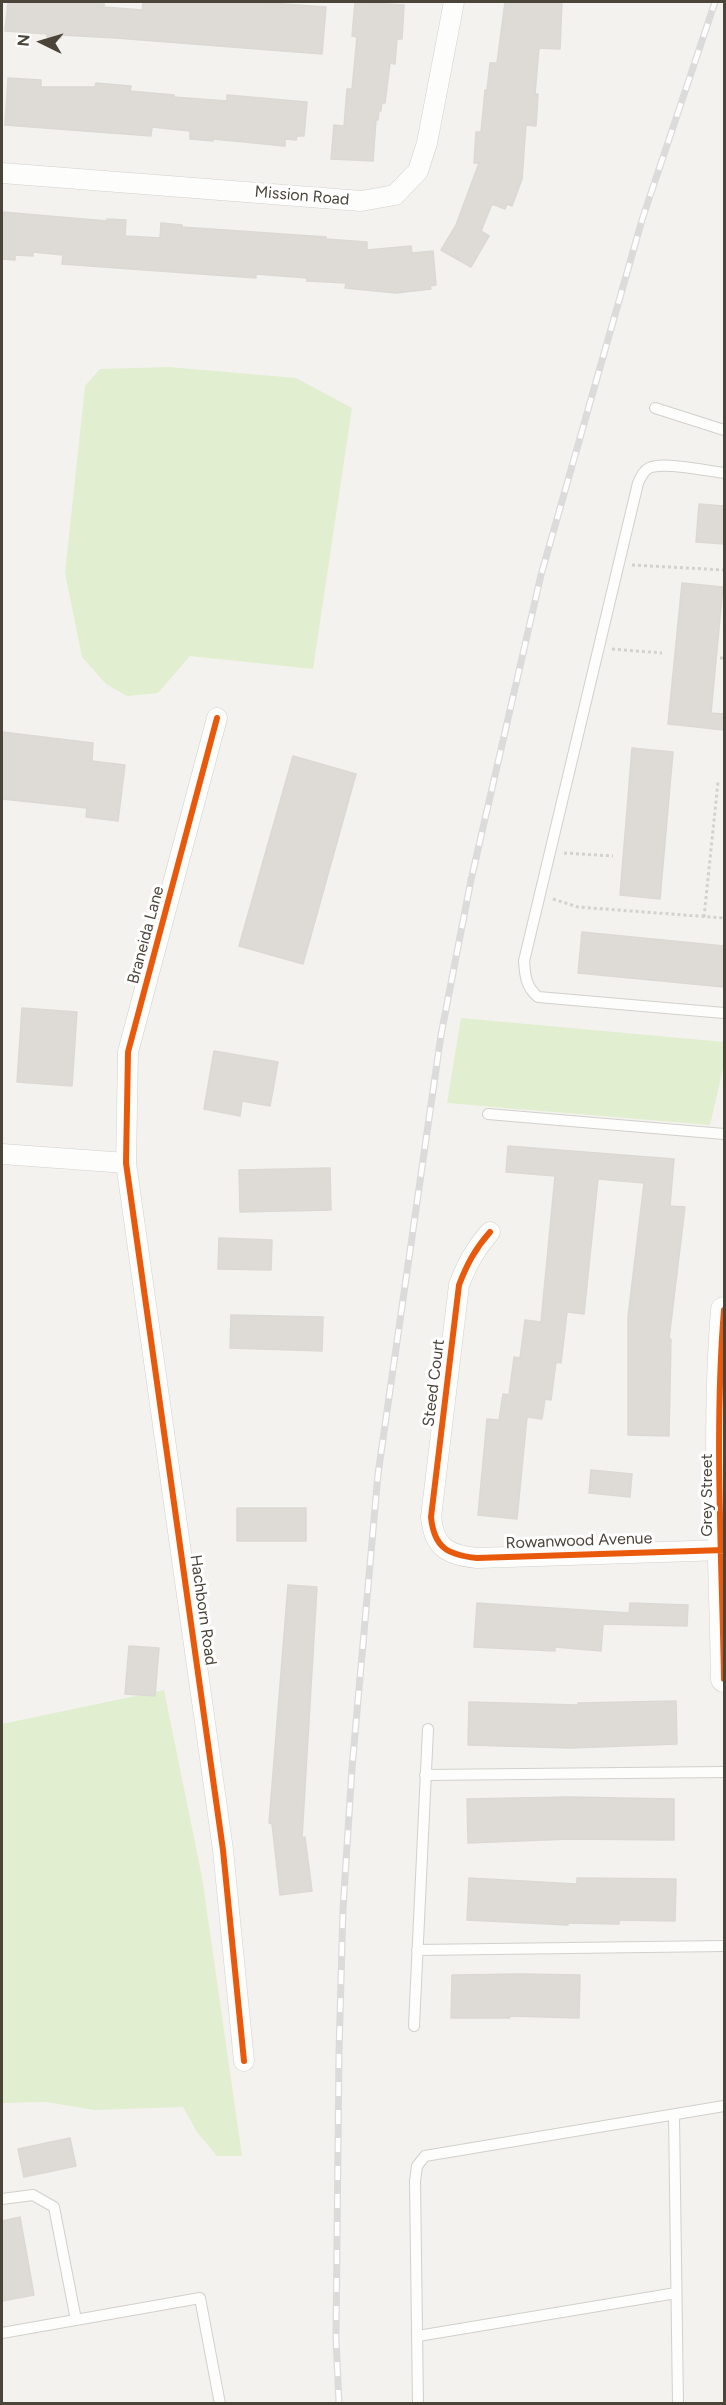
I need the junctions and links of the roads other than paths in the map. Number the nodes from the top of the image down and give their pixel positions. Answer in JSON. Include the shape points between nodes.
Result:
{"nodes":[{"id":1,"x":454,"y":2,"type":"edge"},
{"id":2,"x":2,"y":173,"type":"edge"},
{"id":3,"x":655,"y":408,"type":"dead end"},
{"id":4,"x":724,"y":430,"type":"edge"},
{"id":5,"x":724,"y":473,"type":"edge"},
{"id":6,"x":217,"y":718,"type":"dead end"},
{"id":7,"x":724,"y":1013,"type":"edge"},
{"id":8,"x":488,"y":1114,"type":"dead end"},
{"id":9,"x":724,"y":1134,"type":"edge"},
{"id":10,"x":2,"y":1154,"type":"edge"},
{"id":11,"x":126,"y":1163,"type":"junction"},
{"id":12,"x":490,"y":1232,"type":"dead end"},
{"id":13,"x":724,"y":1310,"type":"edge"},
{"id":14,"x":440,"y":1544,"type":"joint"},
{"id":15,"x":723,"y":1550,"type":"edge"},
{"id":16,"x":724,"y":1679,"type":"edge"},
{"id":17,"x":428,"y":1729,"type":"dead end"},
{"id":18,"x":724,"y":1772,"type":"edge"},
{"id":19,"x":425,"y":1775,"type":"junction"},
{"id":20,"x":724,"y":1946,"type":"edge"},
{"id":21,"x":417,"y":1950,"type":"junction"},
{"id":22,"x":414,"y":2026,"type":"dead end"},
{"id":23,"x":244,"y":2061,"type":"dead end"},
{"id":24,"x":724,"y":2106,"type":"edge"},
{"id":25,"x":674,"y":2116,"type":"junction"},
{"id":26,"x":2,"y":2199,"type":"edge"},
{"id":27,"x":676,"y":2294,"type":"junction"},
{"id":28,"x":76,"y":2320,"type":"junction"},
{"id":29,"x":2,"y":2333,"type":"edge"},
{"id":30,"x":418,"y":2336,"type":"junction"},
{"id":31,"x":220,"y":2403,"type":"edge"},
{"id":32,"x":418,"y":2403,"type":"edge"},
{"id":33,"x":678,"y":2403,"type":"edge"}],
"edges":[{"from":1,"to":2,"type":"street","name":"Mission Road","via":[[427,143],[418,171],[395,195],[361,201]]},
{"from":3,"to":4,"type":"lane"},
{"from":5,"to":7,"type":"lane","via":[[662,466],[650,468],[638,483],[524,961],[525,978],[538,997]]},
{"from":6,"to":11,"type":"street","name":"Braneida Lane","via":[[128,1052]]},
{"from":8,"to":9,"type":"lane"},
{"from":10,"to":11,"type":"street"},
{"from":11,"to":23,"type":"street","name":"Hachborn Road","via":[[223,1850]]},
{"from":12,"to":14,"type":"street","name":"Steed Court","via":[[469,1260],[459,1286],[431,1517]]},
{"from":13,"to":15,"type":"street","name":"Grey Street"},
{"from":14,"to":15,"type":"street","name":"Rowanwood Avenue","via":[[447,1552],[477,1558]]},
{"from":15,"to":16,"type":"street","name":"Grey Street"},
{"from":17,"to":19,"type":"lane"},
{"from":18,"to":19,"type":"lane"},
{"from":19,"to":21,"type":"lane"},
{"from":20,"to":21,"type":"lane"},
{"from":21,"to":22,"type":"lane"},
{"from":24,"to":25,"type":"lane"},
{"from":25,"to":27,"type":"lane"},
{"from":25,"to":30,"type":"lane","via":[[425,2156],[417,2166],[416,2181]]},
{"from":26,"to":28,"type":"lane","via":[[33,2195],[54,2207]]},
{"from":27,"to":30,"type":"lane"},
{"from":27,"to":33,"type":"lane"},
{"from":28,"to":29,"type":"lane"},
{"from":28,"to":31,"type":"lane","via":[[200,2298]]},
{"from":30,"to":32,"type":"lane"}]}
